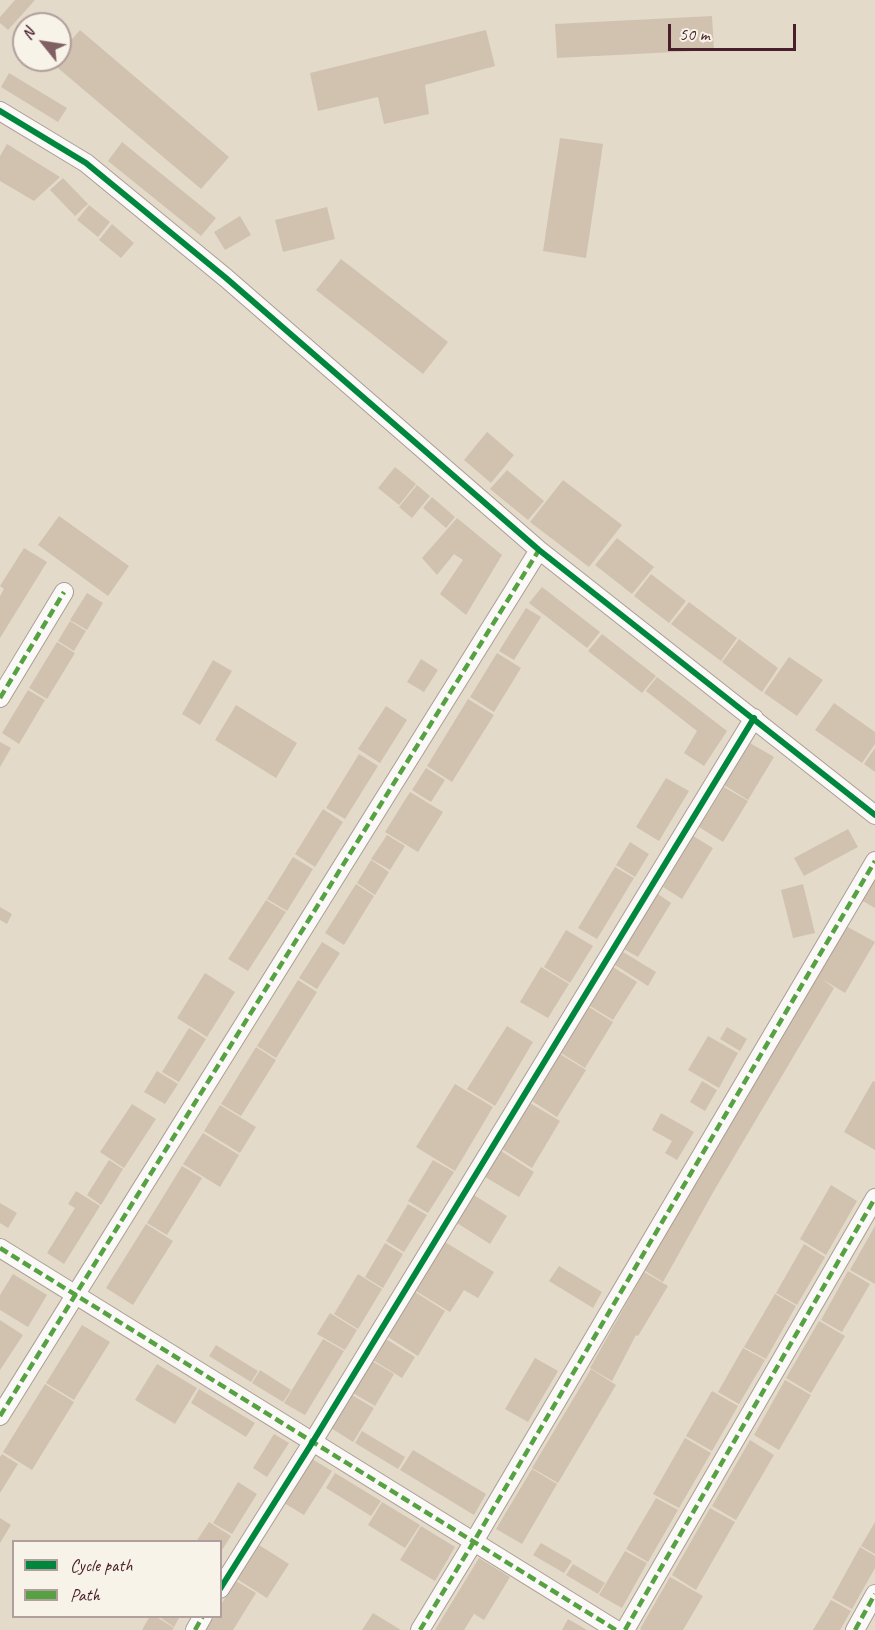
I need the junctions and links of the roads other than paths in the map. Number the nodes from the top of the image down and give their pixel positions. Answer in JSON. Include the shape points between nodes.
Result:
{"nodes":[{"id":1,"x":0,"y":111,"type":"edge"},
{"id":2,"x":539,"y":550,"type":"junction"},
{"id":3,"x":64,"y":592,"type":"dead end"},
{"id":4,"x":0,"y":698,"type":"edge"},
{"id":5,"x":754,"y":718,"type":"junction"},
{"id":6,"x":875,"y":815,"type":"edge"},
{"id":7,"x":875,"y":861,"type":"edge"},
{"id":8,"x":875,"y":1198,"type":"edge"},
{"id":9,"x":0,"y":1248,"type":"edge"},
{"id":10,"x":75,"y":1295,"type":"junction"},
{"id":11,"x":0,"y":1416,"type":"edge"},
{"id":12,"x":312,"y":1443,"type":"junction"},
{"id":13,"x":473,"y":1543,"type":"junction"},
{"id":14,"x":222,"y":1586,"type":"edge"},
{"id":15,"x":875,"y":1594,"type":"edge"},
{"id":16,"x":420,"y":1630,"type":"edge"},
{"id":17,"x":616,"y":1630,"type":"edge"},
{"id":18,"x":625,"y":1630,"type":"edge"},
{"id":19,"x":855,"y":1630,"type":"edge"}],
"edges":[{"from":1,"to":2,"type":"street","via":[[86,163],[226,278]]},
{"from":2,"to":5,"type":"street"},
{"from":2,"to":10,"type":"street"},
{"from":3,"to":4,"type":"street"},
{"from":5,"to":6,"type":"street"},
{"from":5,"to":12,"type":"street"},
{"from":7,"to":13,"type":"street"},
{"from":8,"to":18,"type":"street"},
{"from":9,"to":10,"type":"street"},
{"from":10,"to":11,"type":"street"},
{"from":10,"to":12,"type":"street"},
{"from":12,"to":13,"type":"street"},
{"from":12,"to":14,"type":"street"},
{"from":13,"to":16,"type":"street"},
{"from":13,"to":17,"type":"street"},
{"from":15,"to":19,"type":"street"}]}
